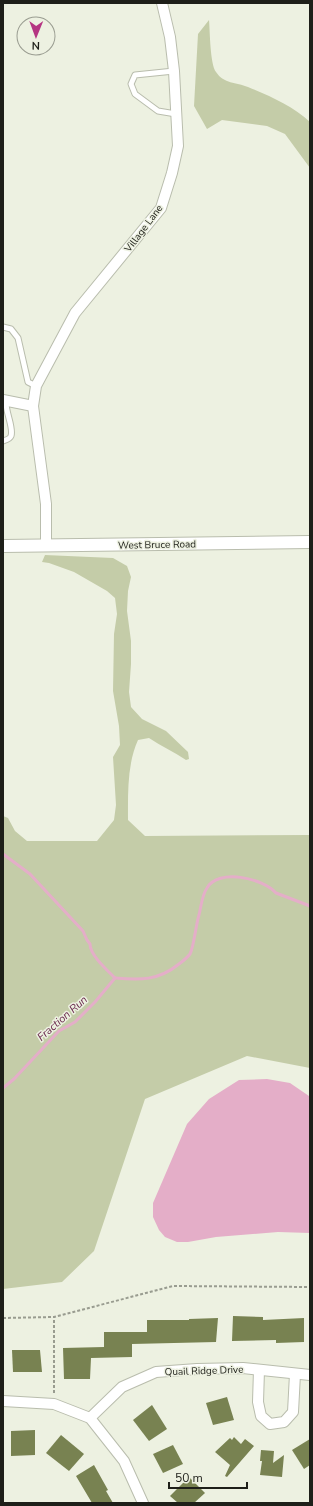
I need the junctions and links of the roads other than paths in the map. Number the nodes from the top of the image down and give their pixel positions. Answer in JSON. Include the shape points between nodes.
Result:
{"nodes":[{"id":1,"x":162,"y":3,"type":"edge"},
{"id":2,"x":174,"y":72,"type":"junction"},
{"id":3,"x":176,"y":114,"type":"junction"},
{"id":4,"x":3,"y":327,"type":"edge"},
{"id":5,"x":36,"y":386,"type":"junction"},
{"id":6,"x":4,"y":400,"type":"edge"},
{"id":7,"x":33,"y":406,"type":"junction"},
{"id":8,"x":3,"y":441,"type":"edge"},
{"id":9,"x":310,"y":542,"type":"edge"},
{"id":10,"x":3,"y":546,"type":"edge"},
{"id":11,"x":46,"y":546,"type":"junction"},
{"id":12,"x":259,"y":1370,"type":"junction"},
{"id":13,"x":295,"y":1374,"type":"junction"},
{"id":14,"x":310,"y":1375,"type":"edge"},
{"id":15,"x":3,"y":1401,"type":"edge"},
{"id":16,"x":90,"y":1418,"type":"junction"},
{"id":17,"x":143,"y":1503,"type":"edge"}],
"edges":[{"from":1,"to":2,"type":"street","name":"Village Lane","via":[[170,37]]},
{"from":2,"to":3,"type":"street","name":"Village Lane"},
{"from":2,"to":3,"type":"lane","via":[[135,75],[131,84],[135,94],[158,111]]},
{"from":3,"to":5,"type":"street","name":"Village Lane","via":[[178,146],[161,208],[75,313]]},
{"from":4,"to":5,"type":"lane","via":[[10,329],[18,338],[28,382]]},
{"from":5,"to":7,"type":"street","name":"Village Lane"},
{"from":6,"to":7,"type":"street"},
{"from":6,"to":8,"type":"lane","via":[[11,436]]},
{"from":7,"to":11,"type":"street","name":"Village Lane","via":[[46,504]]},
{"from":9,"to":11,"type":"street","name":"West Bruce Road"},
{"from":10,"to":11,"type":"street","name":"West Bruce Road"},
{"from":12,"to":13,"type":"street","name":"Quail Ridge Drive"},
{"from":12,"to":13,"type":"street","via":[[258,1402],[261,1416],[270,1424],[284,1422],[293,1412]]},
{"from":12,"to":16,"type":"street","name":"Quail Ridge Drive","via":[[197,1368],[156,1372],[122,1388]]},
{"from":13,"to":14,"type":"street","name":"Quail Ridge Drive"},
{"from":15,"to":16,"type":"street","via":[[54,1404]]},
{"from":16,"to":17,"type":"street","via":[[124,1461]]}]}
